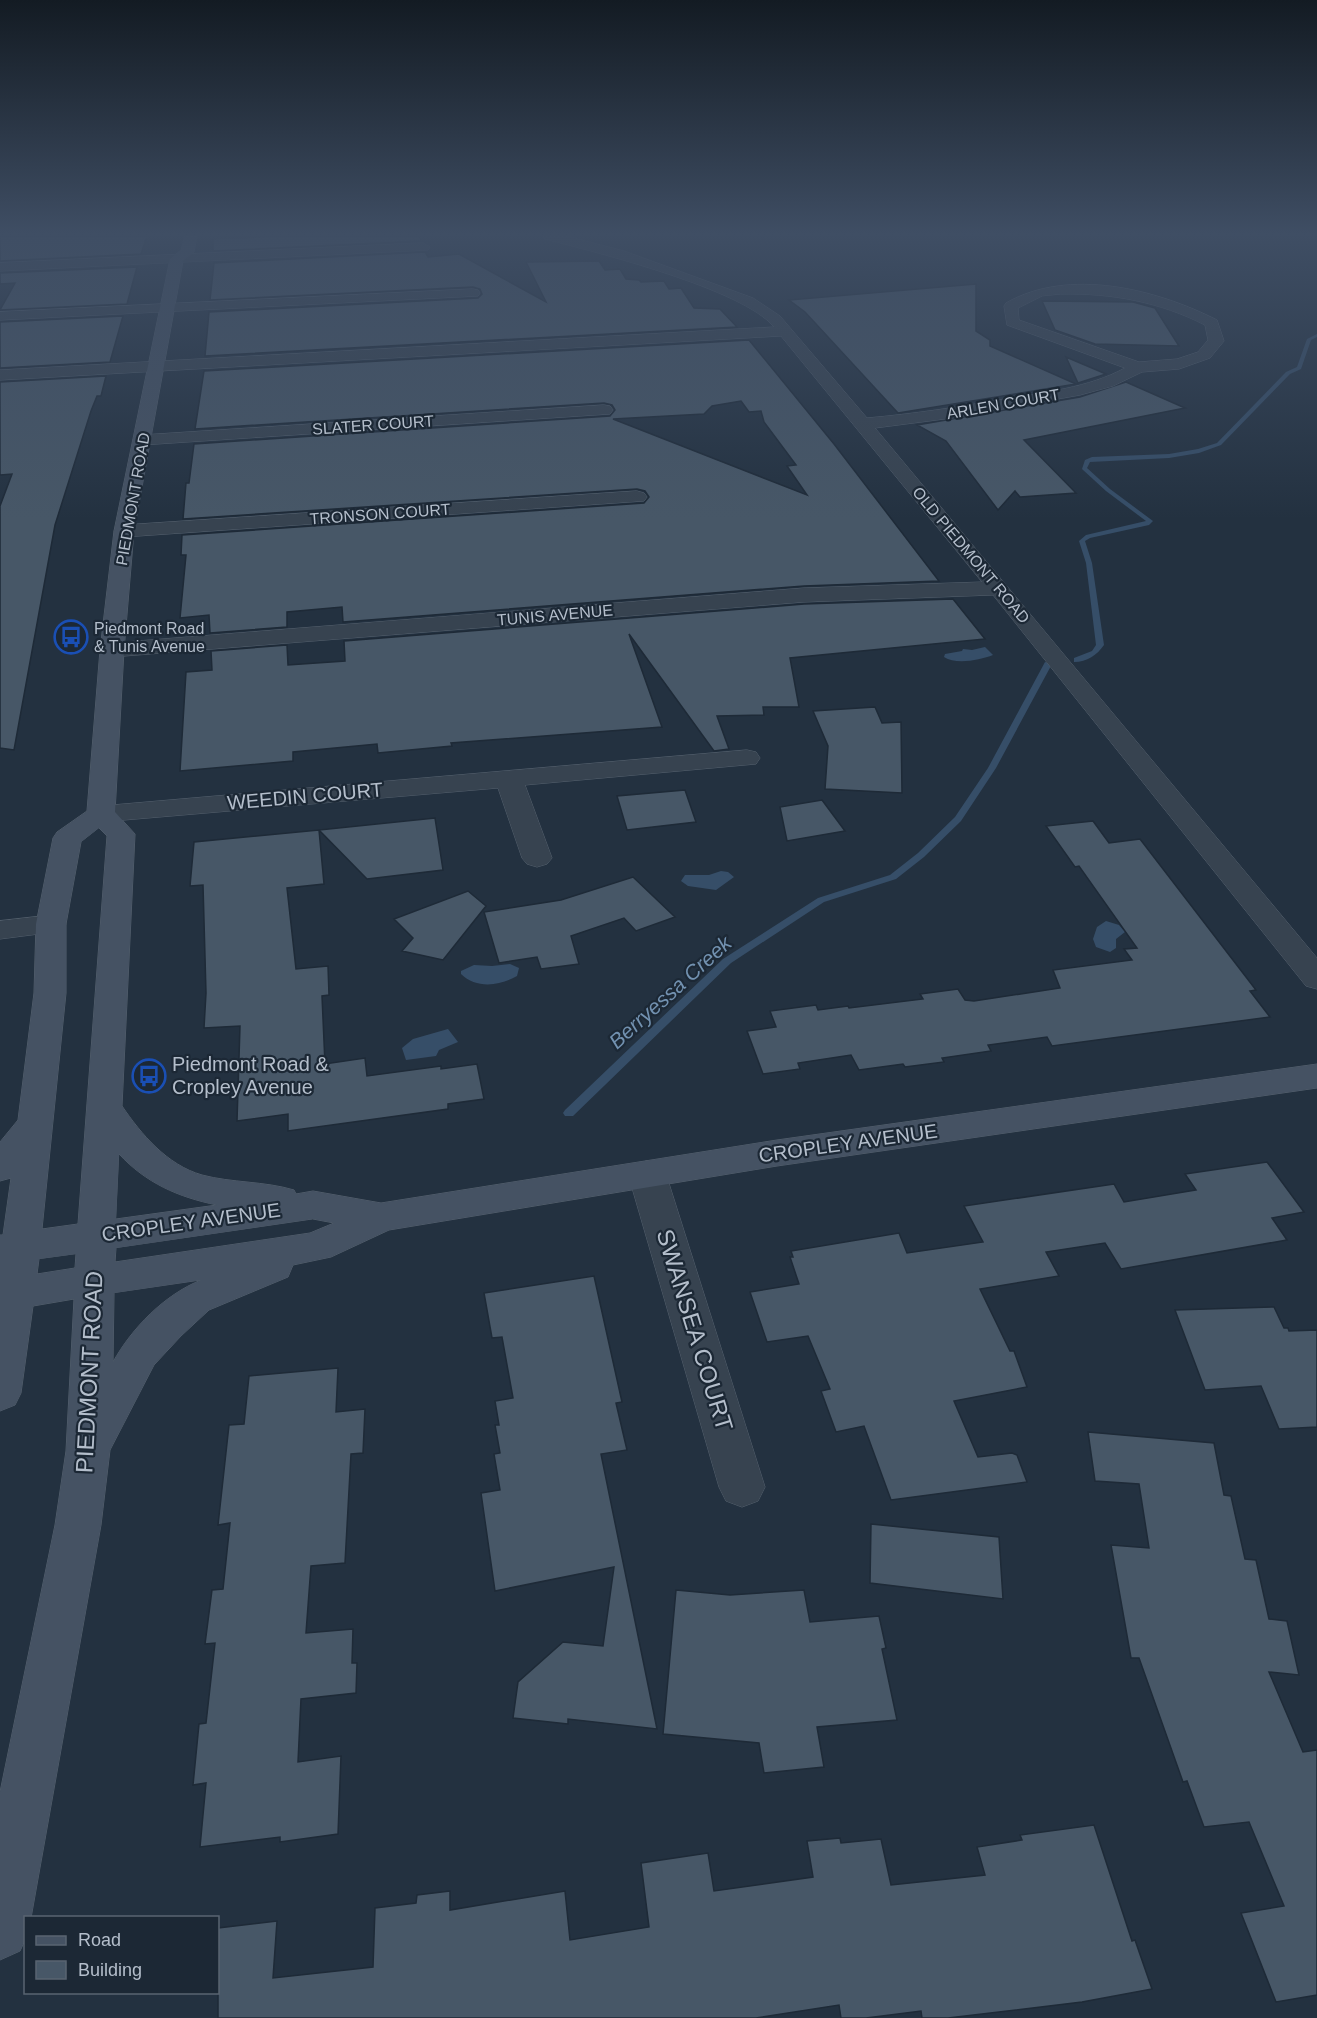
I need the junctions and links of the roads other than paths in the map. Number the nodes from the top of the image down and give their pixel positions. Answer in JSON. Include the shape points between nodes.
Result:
{"nodes":[{"id":1,"x":162,"y":330,"type":"edge"},
{"id":2,"x":1035,"y":330,"type":"edge"},
{"id":3,"x":1214,"y":330,"type":"edge"},
{"id":4,"x":785,"y":331,"type":"joint"},
{"id":5,"x":156,"y":367,"type":"junction"},
{"id":6,"x":1138,"y":367,"type":"junction"},
{"id":7,"x":0,"y":375,"type":"edge"},
{"id":8,"x":604,"y":410,"type":"dead end"},
{"id":9,"x":863,"y":424,"type":"junction"},
{"id":10,"x":142,"y":440,"type":"junction"},
{"id":11,"x":637,"y":497,"type":"dead end"},
{"id":12,"x":124,"y":531,"type":"junction"},
{"id":13,"x":999,"y":588,"type":"junction"},
{"id":14,"x":112,"y":650,"type":"junction"},
{"id":15,"x":747,"y":758,"type":"dead end"},
{"id":16,"x":509,"y":779,"type":"junction"},
{"id":17,"x":101,"y":814,"type":"junction"},
{"id":18,"x":537,"y":858,"type":"dead end"},
{"id":19,"x":51,"y":924,"type":"junction"},
{"id":20,"x":0,"y":930,"type":"edge"},
{"id":21,"x":1317,"y":979,"type":"edge"},
{"id":22,"x":1317,"y":1076,"type":"edge"},
{"id":23,"x":103,"y":1105,"type":"junction"},
{"id":24,"x":35,"y":1123,"type":"junction"},
{"id":25,"x":0,"y":1168,"type":"edge"},
{"id":26,"x":647,"y":1174,"type":"junction"},
{"id":27,"x":313,"y":1205,"type":"junction"},
{"id":28,"x":381,"y":1217,"type":"junction"},
{"id":29,"x":97,"y":1236,"type":"junction"},
{"id":30,"x":317,"y":1247,"type":"junction"},
{"id":31,"x":11,"y":1248,"type":"edge"},
{"id":32,"x":94,"y":1280,"type":"junction"},
{"id":33,"x":7,"y":1294,"type":"edge"},
{"id":34,"x":0,"y":1393,"type":"edge"},
{"id":35,"x":88,"y":1451,"type":"junction"},
{"id":36,"x":742,"y":1487,"type":"dead end"},
{"id":37,"x":0,"y":1931,"type":"edge"}],
"edges":[{"from":1,"to":5,"type":"main road","name":"PIEDMONT ROAD"},
{"from":2,"to":6,"type":"street","name":"ARLEN COURT"},
{"from":3,"to":6,"type":"street","name":"ARLEN COURT","via":[[1216,341],[1204,355],[1179,364]]},
{"from":4,"to":5,"type":"street"},
{"from":4,"to":9,"type":"street","name":"OLD PIEDMONT ROAD"},
{"from":5,"to":7,"type":"street"},
{"from":5,"to":10,"type":"main road","name":"PIEDMONT ROAD"},
{"from":6,"to":9,"type":"street","name":"ARLEN COURT","via":[[1089,390]]},
{"from":8,"to":10,"type":"street","name":"SLATER COURT"},
{"from":9,"to":13,"type":"street","name":"OLD PIEDMONT ROAD"},
{"from":10,"to":12,"type":"main road","name":"PIEDMONT ROAD"},
{"from":11,"to":12,"type":"street","name":"TRONSON COURT"},
{"from":12,"to":14,"type":"main road","name":"PIEDMONT ROAD"},
{"from":13,"to":14,"type":"street","name":"TUNIS AVENUE","via":[[804,595]]},
{"from":13,"to":21,"type":"street","name":"OLD PIEDMONT ROAD"},
{"from":14,"to":17,"type":"main road","name":"PIEDMONT ROAD"},
{"from":15,"to":16,"type":"street","name":"WEEDIN COURT"},
{"from":16,"to":17,"type":"street","name":"WEEDIN COURT"},
{"from":16,"to":18,"type":"street"},
{"from":17,"to":19,"type":"main road","via":[[67,838]]},
{"from":17,"to":23,"type":"main road","name":"PIEDMONT ROAD","via":[[121,834]]},
{"from":19,"to":20,"type":"street"},
{"from":19,"to":24,"type":"main road","via":[[50,993]]},
{"from":22,"to":26,"type":"main road","name":"CROPLEY AVENUE"},
{"from":23,"to":27,"type":"main road","via":[[121,1134],[141,1155],[194,1186]]},
{"from":23,"to":29,"type":"main road","name":"PIEDMONT ROAD"},
{"from":24,"to":25,"type":"main road"},
{"from":24,"to":31,"type":"main road"},
{"from":26,"to":28,"type":"main road","name":"CROPLEY AVENUE"},
{"from":26,"to":36,"type":"street","name":"SWANSEA COURT"},
{"from":27,"to":28,"type":"main road","name":"CROPLEY AVENUE"},
{"from":27,"to":29,"type":"main road","name":"CROPLEY AVENUE"},
{"from":28,"to":30,"type":"main road","name":"CROPLEY AVENUE"},
{"from":29,"to":31,"type":"main road","name":"CROPLEY AVENUE"},
{"from":29,"to":32,"type":"main road","name":"PIEDMONT ROAD"},
{"from":30,"to":32,"type":"main road","name":"CROPLEY AVENUE"},
{"from":30,"to":35,"type":"main road","via":[[195,1299],[139,1353]]},
{"from":31,"to":33,"type":"main road"},
{"from":32,"to":33,"type":"main road","name":"CROPLEY AVENUE"},
{"from":32,"to":35,"type":"main road","name":"PIEDMONT ROAD"},
{"from":33,"to":34,"type":"main road"},
{"from":35,"to":37,"type":"main road","name":"PIEDMONT ROAD","via":[[78,1525]]}]}
